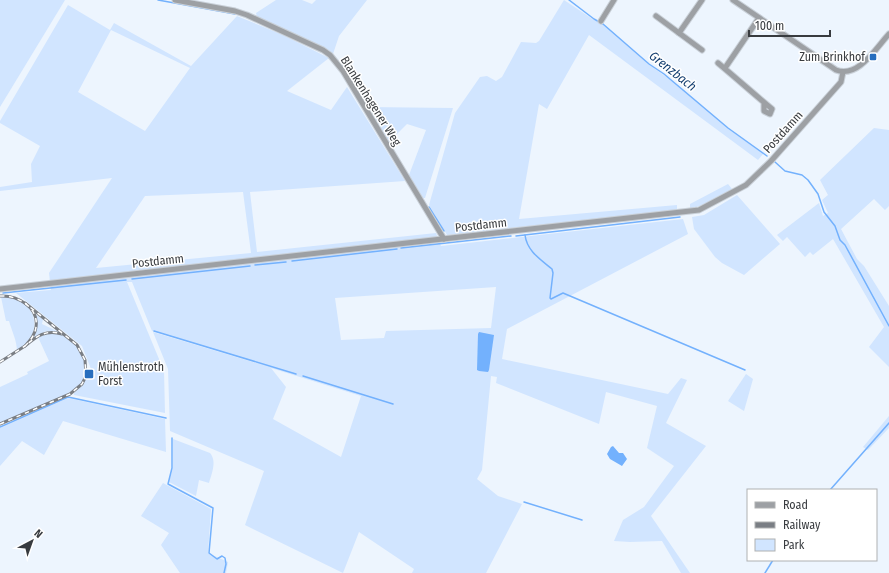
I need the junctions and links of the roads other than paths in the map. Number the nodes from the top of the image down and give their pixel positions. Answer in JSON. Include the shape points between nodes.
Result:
{"nodes":[{"id":1,"x":175,"y":0,"type":"edge"},
{"id":2,"x":614,"y":0,"type":"edge"},
{"id":3,"x":702,"y":0,"type":"edge"},
{"id":4,"x":733,"y":0,"type":"edge"},
{"id":5,"x":656,"y":16,"type":"dead end"},
{"id":6,"x":759,"y":18,"type":"junction"},
{"id":7,"x":601,"y":20,"type":"dead end"},
{"id":8,"x":679,"y":33,"type":"junction"},
{"id":9,"x":889,"y":34,"type":"edge"},
{"id":10,"x":702,"y":50,"type":"dead end"},
{"id":11,"x":718,"y":63,"type":"dead end"},
{"id":12,"x":725,"y":68,"type":"junction"},
{"id":13,"x":843,"y":72,"type":"junction"},
{"id":14,"x":764,"y":103,"type":"dead end"},
{"id":15,"x":444,"y":239,"type":"junction"},
{"id":16,"x":0,"y":289,"type":"edge"}],
"edges":[{"from":1,"to":15,"type":"street","name":"Blankenhagener Weg","via":[[241,13],[330,55],[343,71]]},
{"from":2,"to":7,"type":"street"},
{"from":3,"to":8,"type":"street"},
{"from":4,"to":6,"type":"street"},
{"from":5,"to":8,"type":"street"},
{"from":6,"to":12,"type":"street"},
{"from":6,"to":13,"type":"street","via":[[836,70]]},
{"from":8,"to":10,"type":"street"},
{"from":9,"to":13,"type":"street","via":[[859,67],[852,72]]},
{"from":11,"to":12,"type":"street"},
{"from":12,"to":14,"type":"street"},
{"from":13,"to":15,"type":"street","name":"Postdamm","via":[[841,82],[771,161],[746,185],[703,208],[680,213]]},
{"from":15,"to":16,"type":"street","name":"Postdamm"}]}
